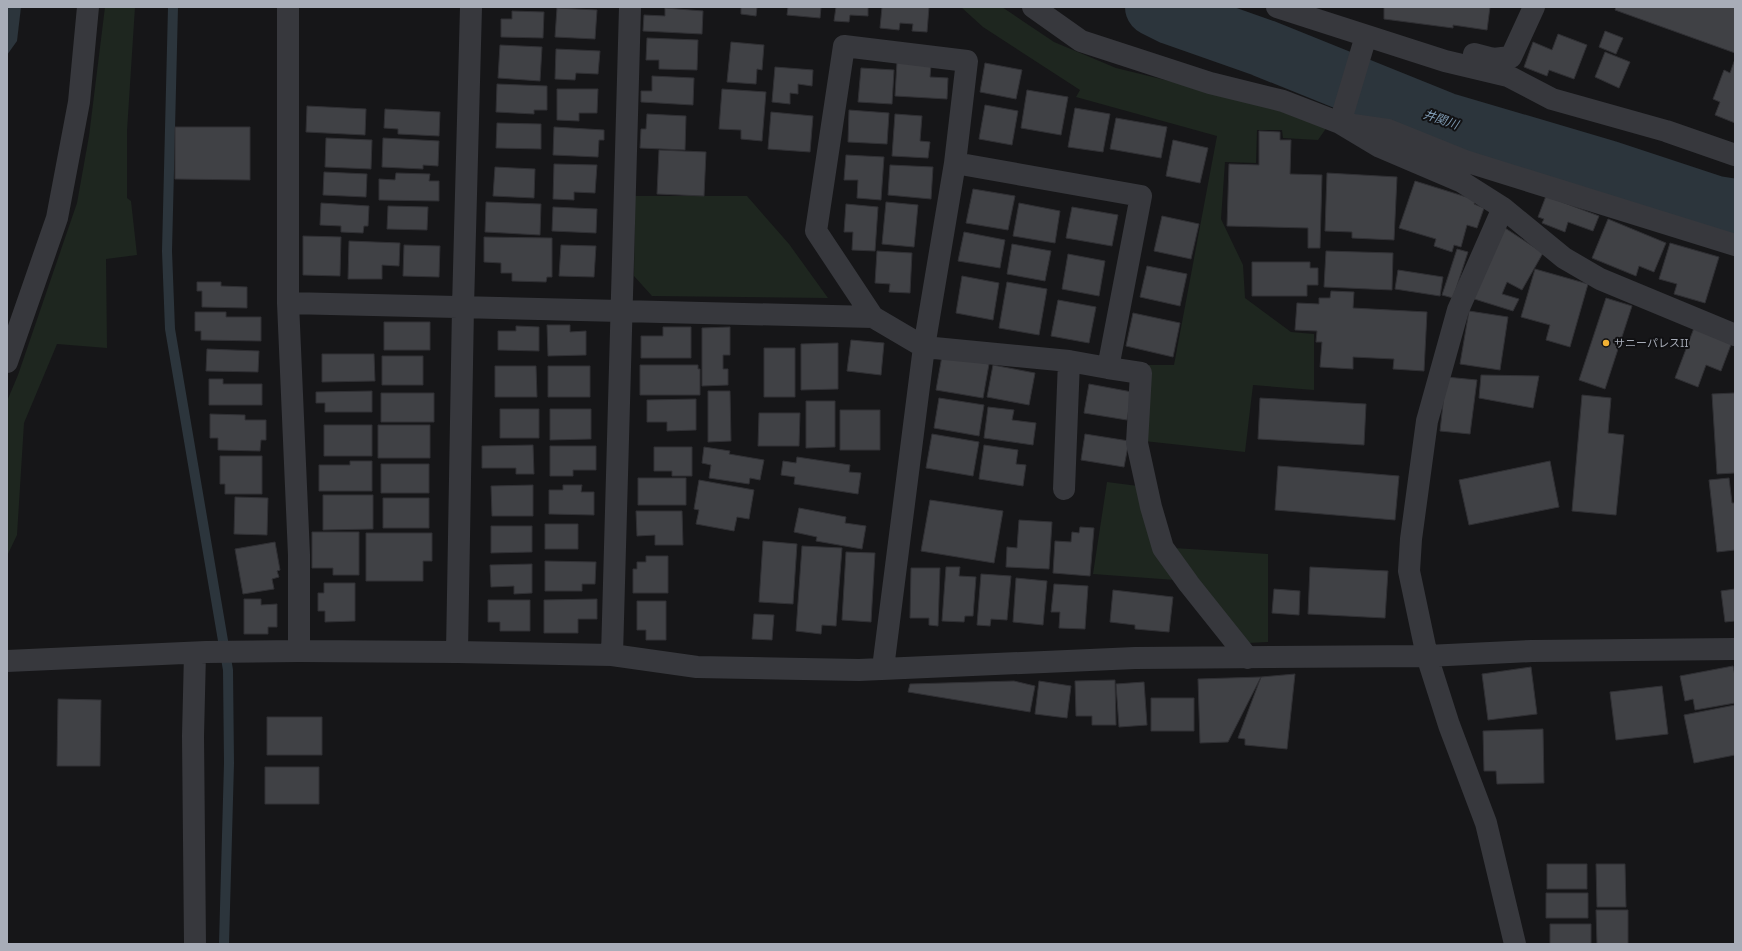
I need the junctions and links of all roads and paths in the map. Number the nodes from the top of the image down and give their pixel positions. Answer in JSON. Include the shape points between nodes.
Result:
{"nodes":[{"id":1,"x":88,"y":7,"type":"edge"},
{"id":2,"x":288,"y":7,"type":"edge"},
{"id":3,"x":471,"y":7,"type":"edge"},
{"id":4,"x":630,"y":7,"type":"edge"},
{"id":5,"x":1033,"y":7,"type":"edge"},
{"id":6,"x":1277,"y":7,"type":"edge"},
{"id":7,"x":1534,"y":7,"type":"edge"},
{"id":8,"x":1365,"y":40,"type":"junction"},
{"id":9,"x":1341,"y":118,"type":"junction"},
{"id":10,"x":1735,"y":155,"type":"edge"},
{"id":11,"x":955,"y":163,"type":"junction"},
{"id":12,"x":1503,"y":208,"type":"junction"},
{"id":13,"x":1735,"y":245,"type":"edge"},
{"id":14,"x":288,"y":303,"type":"junction"},
{"id":15,"x":463,"y":307,"type":"junction"},
{"id":16,"x":620,"y":311,"type":"junction"},
{"id":17,"x":873,"y":317,"type":"junction"},
{"id":18,"x":1735,"y":335,"type":"edge"},
{"id":19,"x":924,"y":347,"type":"junction"},
{"id":20,"x":1069,"y":361,"type":"junction"},
{"id":21,"x":7,"y":362,"type":"edge"},
{"id":22,"x":1108,"y":368,"type":"junction"},
{"id":23,"x":1064,"y":489,"type":"dead end"},
{"id":24,"x":1735,"y":649,"type":"edge"},
{"id":25,"x":299,"y":651,"type":"junction"},
{"id":26,"x":457,"y":652,"type":"junction"},
{"id":27,"x":201,"y":653,"type":"junction"},
{"id":28,"x":612,"y":654,"type":"junction"},
{"id":29,"x":1427,"y":656,"type":"junction"},
{"id":30,"x":1248,"y":658,"type":"junction"},
{"id":31,"x":7,"y":662,"type":"edge"},
{"id":32,"x":883,"y":668,"type":"junction"},
{"id":33,"x":195,"y":944,"type":"edge"},
{"id":34,"x":1515,"y":944,"type":"edge"}],
"edges":[{"from":1,"to":21,"type":"street","via":[[79,102],[57,218]]},
{"from":2,"to":14,"type":"street"},
{"from":3,"to":15,"type":"street"},
{"from":4,"to":16,"type":"street"},
{"from":5,"to":9,"type":"street","via":[[1081,41],[1210,83]]},
{"from":6,"to":8,"type":"street"},
{"from":7,"to":8,"type":"street","via":[[1511,57],[1504,59],[1493,59],[1439,46]]},
{"from":8,"to":9,"type":"street"},
{"from":8,"to":10,"type":"street","via":[[1508,76],[1552,99],[1666,131]]},
{"from":9,"to":12,"type":"street","via":[[1380,146],[1462,182]]},
{"from":9,"to":13,"type":"street","via":[[1388,130],[1465,161]]},
{"from":11,"to":17,"type":"street","via":[[967,61],[844,46],[816,231]]},
{"from":11,"to":19,"type":"street"},
{"from":11,"to":22,"type":"street","via":[[1141,196]]},
{"from":12,"to":18,"type":"street","via":[[1564,258],[1600,278]]},
{"from":12,"to":29,"type":"street","via":[[1458,310],[1427,421],[1409,571]]},
{"from":14,"to":15,"type":"street"},
{"from":14,"to":25,"type":"street","via":[[299,555]]},
{"from":15,"to":16,"type":"street"},
{"from":15,"to":26,"type":"street"},
{"from":16,"to":17,"type":"street"},
{"from":16,"to":28,"type":"street"},
{"from":17,"to":19,"type":"street"},
{"from":19,"to":20,"type":"street"},
{"from":19,"to":32,"type":"street"},
{"from":20,"to":22,"type":"street"},
{"from":20,"to":23,"type":"street"},
{"from":22,"to":30,"type":"street","via":[[1141,373],[1137,443],[1163,548]]},
{"from":24,"to":29,"type":"street","via":[[1532,651]]},
{"from":25,"to":26,"type":"street"},
{"from":25,"to":27,"type":"street"},
{"from":26,"to":28,"type":"street"},
{"from":27,"to":31,"type":"street"},
{"from":27,"to":33,"type":"street","via":[[193,736]]},
{"from":28,"to":32,"type":"street","via":[[697,667],[859,670]]},
{"from":29,"to":30,"type":"street"},
{"from":29,"to":34,"type":"street","via":[[1449,725],[1486,823]]},
{"from":30,"to":32,"type":"street","via":[[1135,658]]}]}
